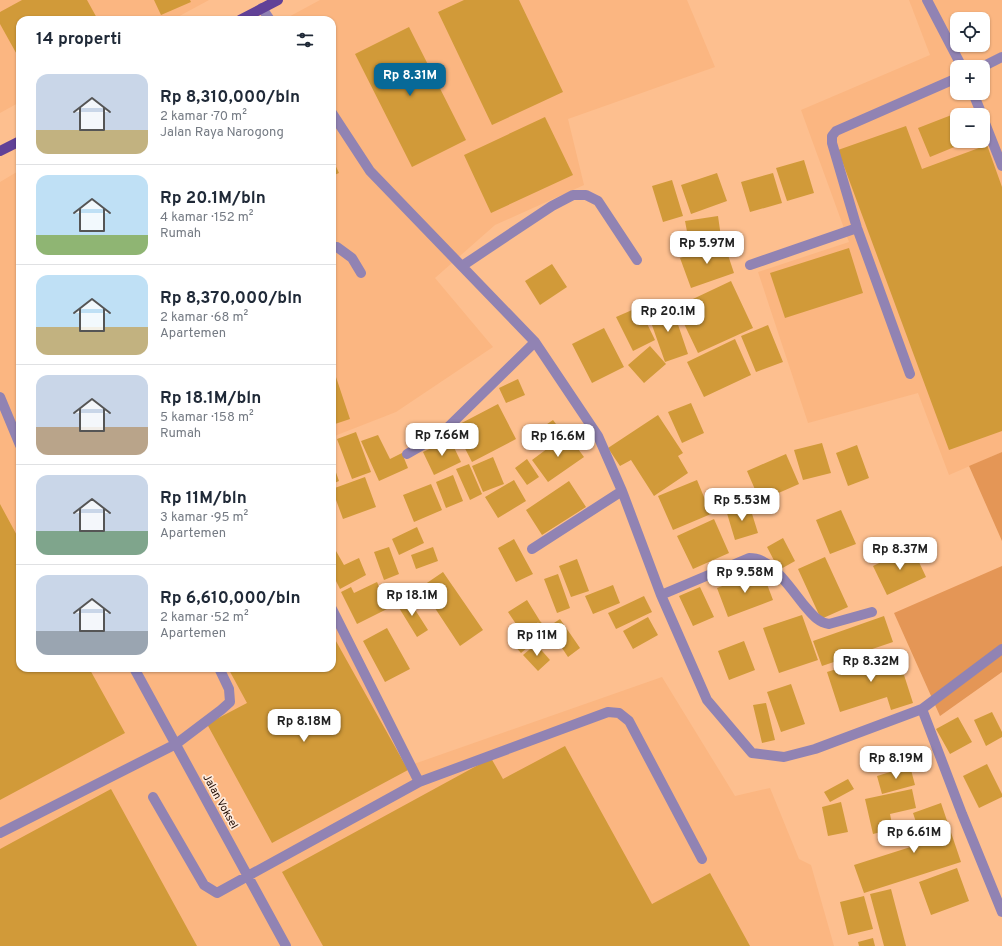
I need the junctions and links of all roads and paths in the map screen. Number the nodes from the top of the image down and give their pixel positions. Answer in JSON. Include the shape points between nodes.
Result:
{"nodes":[{"id":1,"x":278,"y":0,"type":"edge"},
{"id":2,"x":927,"y":0,"type":"edge"},
{"id":3,"x":262,"y":8,"type":"junction"},
{"id":4,"x":247,"y":16,"type":"edge"},
{"id":5,"x":267,"y":16,"type":"edge"},
{"id":6,"x":1002,"y":57,"type":"edge"},
{"id":7,"x":958,"y":60,"type":"edge"},
{"id":8,"x":990,"y":63,"type":"edge"},
{"id":9,"x":950,"y":81,"type":"edge"},
{"id":10,"x":336,"y":119,"type":"edge"},
{"id":11,"x":990,"y":136,"type":"edge"},
{"id":12,"x":16,"y":143,"type":"edge"},
{"id":13,"x":0,"y":151,"type":"edge"},
{"id":14,"x":1002,"y":166,"type":"edge"},
{"id":15,"x":857,"y":228,"type":"junction"},
{"id":16,"x":336,"y":247,"type":"edge"},
{"id":17,"x":637,"y":260,"type":"dead end"},
{"id":18,"x":462,"y":266,"type":"junction"},
{"id":19,"x":750,"y":266,"type":"dead end"},
{"id":20,"x":361,"y":273,"type":"dead end"},
{"id":21,"x":535,"y":342,"type":"junction"},
{"id":22,"x":910,"y":374,"type":"dead end"},
{"id":23,"x":0,"y":397,"type":"edge"},
{"id":24,"x":16,"y":435,"type":"edge"},
{"id":25,"x":407,"y":454,"type":"dead end"},
{"id":26,"x":622,"y":491,"type":"junction"},
{"id":27,"x":532,"y":549,"type":"dead end"},
{"id":28,"x":661,"y":595,"type":"junction"},
{"id":29,"x":872,"y":612,"type":"dead end"},
{"id":30,"x":336,"y":617,"type":"edge"},
{"id":31,"x":1002,"y":649,"type":"edge"},
{"id":32,"x":136,"y":672,"type":"edge"},
{"id":33,"x":221,"y":672,"type":"edge"},
{"id":34,"x":922,"y":709,"type":"junction"},
{"id":35,"x":176,"y":744,"type":"junction"},
{"id":36,"x":419,"y":782,"type":"junction"},
{"id":37,"x":153,"y":797,"type":"dead end"},
{"id":38,"x":0,"y":833,"type":"edge"},
{"id":39,"x":702,"y":859,"type":"dead end"},
{"id":40,"x":248,"y":877,"type":"junction"},
{"id":41,"x":1002,"y":912,"type":"edge"},
{"id":42,"x":286,"y":946,"type":"edge"}],
"edges":[{"from":1,"to":3,"type":"main road"},
{"from":2,"to":7,"type":"street"},
{"from":3,"to":4,"type":"main road"},
{"from":3,"to":5,"type":"street"},
{"from":6,"to":8,"type":"street"},
{"from":9,"to":15,"type":"street","via":[[836,131],[832,136]]},
{"from":10,"to":18,"type":"street","via":[[370,171]]},
{"from":11,"to":14,"type":"street"},
{"from":12,"to":13,"type":"main road"},
{"from":15,"to":19,"type":"street"},
{"from":15,"to":22,"type":"street"},
{"from":16,"to":20,"type":"street","via":[[352,258]]},
{"from":17,"to":18,"type":"street","via":[[598,201],[586,195],[573,195],[552,206]]},
{"from":18,"to":21,"type":"street"},
{"from":21,"to":25,"type":"street","via":[[440,436]]},
{"from":21,"to":26,"type":"street","via":[[598,436]]},
{"from":23,"to":24,"type":"street"},
{"from":26,"to":27,"type":"street"},
{"from":26,"to":28,"type":"street"},
{"from":28,"to":29,"type":"street","via":[[749,558],[756,558],[777,572],[822,623],[829,624]]},
{"from":28,"to":34,"type":"street","via":[[706,700],[752,753],[784,757],[815,749]]},
{"from":30,"to":36,"type":"street"},
{"from":31,"to":34,"type":"street"},
{"from":32,"to":35,"type":"street","name":"Jalan Voksel"},
{"from":33,"to":35,"type":"street","via":[[229,689],[230,702]]},
{"from":34,"to":41,"type":"street"},
{"from":35,"to":38,"type":"street"},
{"from":35,"to":40,"type":"street","name":"Jalan Voksel"},
{"from":36,"to":39,"type":"street","via":[[608,712],[619,713],[629,721]]},
{"from":36,"to":40,"type":"street"},
{"from":37,"to":40,"type":"street","via":[[204,885],[217,893]]},
{"from":40,"to":42,"type":"street","name":"Jalan Voksel"}]}
